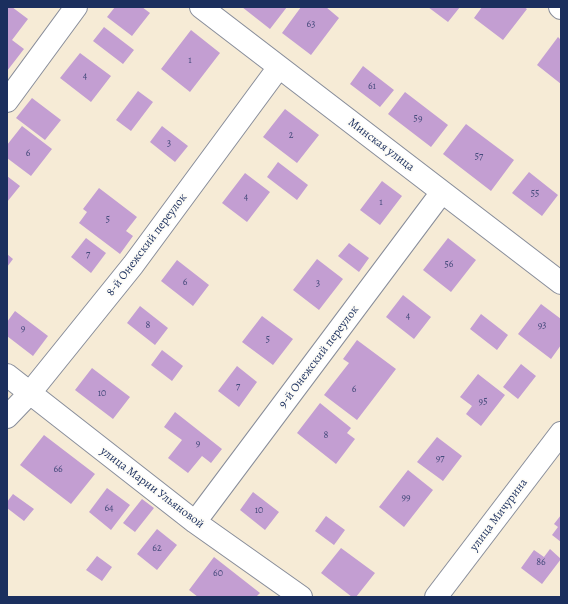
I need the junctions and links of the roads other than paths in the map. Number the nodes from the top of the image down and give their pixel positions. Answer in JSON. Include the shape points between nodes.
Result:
{"nodes":[{"id":1,"x":76,"y":7,"type":"edge"},
{"id":2,"x":201,"y":7,"type":"edge"},
{"id":3,"x":279,"y":67,"type":"junction"},
{"id":4,"x":7,"y":101,"type":"edge"},
{"id":5,"x":442,"y":192,"type":"junction"},
{"id":6,"x":561,"y":284,"type":"edge"},
{"id":7,"x":7,"y":375,"type":"edge"},
{"id":8,"x":29,"y":394,"type":"junction"},
{"id":9,"x":7,"y":417,"type":"edge"},
{"id":10,"x":561,"y":433,"type":"edge"},
{"id":11,"x":195,"y":522,"type":"junction"},
{"id":12,"x":301,"y":597,"type":"edge"},
{"id":13,"x":436,"y":597,"type":"edge"}],
"edges":[{"from":1,"to":4,"type":"street"},
{"from":2,"to":3,"type":"street","name":"Минская улица"},
{"from":3,"to":5,"type":"street","name":"Минская улица"},
{"from":3,"to":8,"type":"street","name":"8-й Онежский переулок","via":[[133,265]]},
{"from":5,"to":6,"type":"street","name":"Минская улица"},
{"from":5,"to":11,"type":"street","name":"9-й Онежский переулок"},
{"from":7,"to":8,"type":"street","name":"улица Марии Ульяновой"},
{"from":8,"to":9,"type":"street","name":"8-й Онежский переулок"},
{"from":8,"to":11,"type":"street","name":"улица Марии Ульяновой"},
{"from":10,"to":13,"type":"street","name":"улица Мичурина"},
{"from":11,"to":12,"type":"street","name":"улица Марии Ульяновой"}]}
